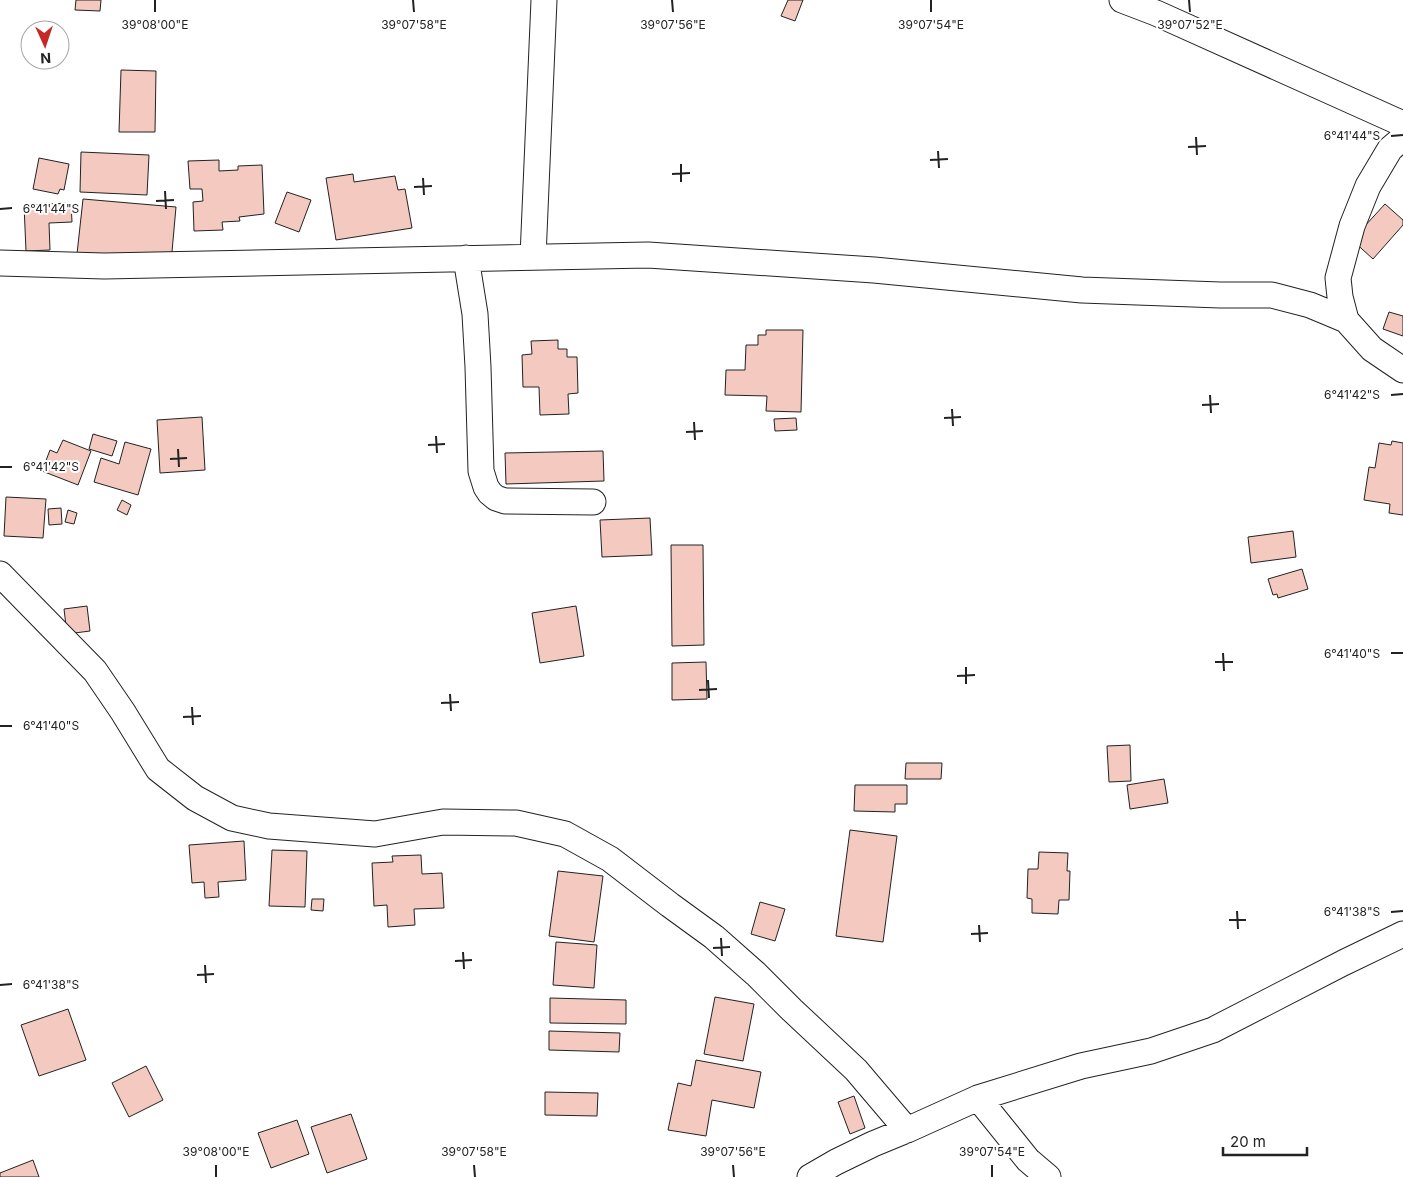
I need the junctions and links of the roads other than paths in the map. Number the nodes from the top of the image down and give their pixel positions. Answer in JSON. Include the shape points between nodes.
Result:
{"nodes":[{"id":1,"x":544,"y":0,"type":"edge"},
{"id":2,"x":1122,"y":0,"type":"edge"},
{"id":3,"x":1403,"y":124,"type":"edge"},
{"id":4,"x":1403,"y":138,"type":"edge"},
{"id":5,"x":533,"y":257,"type":"junction"},
{"id":6,"x":466,"y":258,"type":"junction"},
{"id":7,"x":0,"y":264,"type":"edge"},
{"id":8,"x":1346,"y":320,"type":"junction"},
{"id":9,"x":1403,"y":370,"type":"edge"},
{"id":10,"x":593,"y":502,"type":"dead end"},
{"id":11,"x":0,"y":574,"type":"edge"},
{"id":12,"x":1403,"y":934,"type":"edge"},
{"id":13,"x":978,"y":1098,"type":"junction"},
{"id":14,"x":907,"y":1130,"type":"junction"},
{"id":15,"x":837,"y":1169,"type":"edge"},
{"id":16,"x":810,"y":1177,"type":"edge"},
{"id":17,"x":1048,"y":1177,"type":"edge"}],
"edges":[{"from":1,"to":5,"type":"street"},
{"from":2,"to":3,"type":"street"},
{"from":4,"to":8,"type":"street","via":[[1390,149],[1368,186],[1352,226],[1338,278]]},
{"from":5,"to":6,"type":"street"},
{"from":5,"to":8,"type":"street","via":[[648,255],[874,270],[1082,290],[1272,295],[1310,305]]},
{"from":6,"to":7,"type":"street","via":[[104,266]]},
{"from":6,"to":10,"type":"street","via":[[475,314],[481,471],[486,487],[490,494],[505,501]]},
{"from":8,"to":9,"type":"street","via":[[1372,348]]},
{"from":11,"to":14,"type":"street","via":[[95,671],[158,769],[195,798],[232,818],[269,826],[374,834],[443,822],[516,823],[565,834],[610,859],[714,937],[856,1070]]},
{"from":12,"to":13,"type":"street","via":[[1213,1030],[1151,1051],[1081,1066]]},
{"from":13,"to":14,"type":"street"},
{"from":13,"to":17,"type":"street","via":[[1028,1160]]},
{"from":14,"to":15,"type":"street","via":[[873,1144]]},
{"from":15,"to":16,"type":"street"}]}
